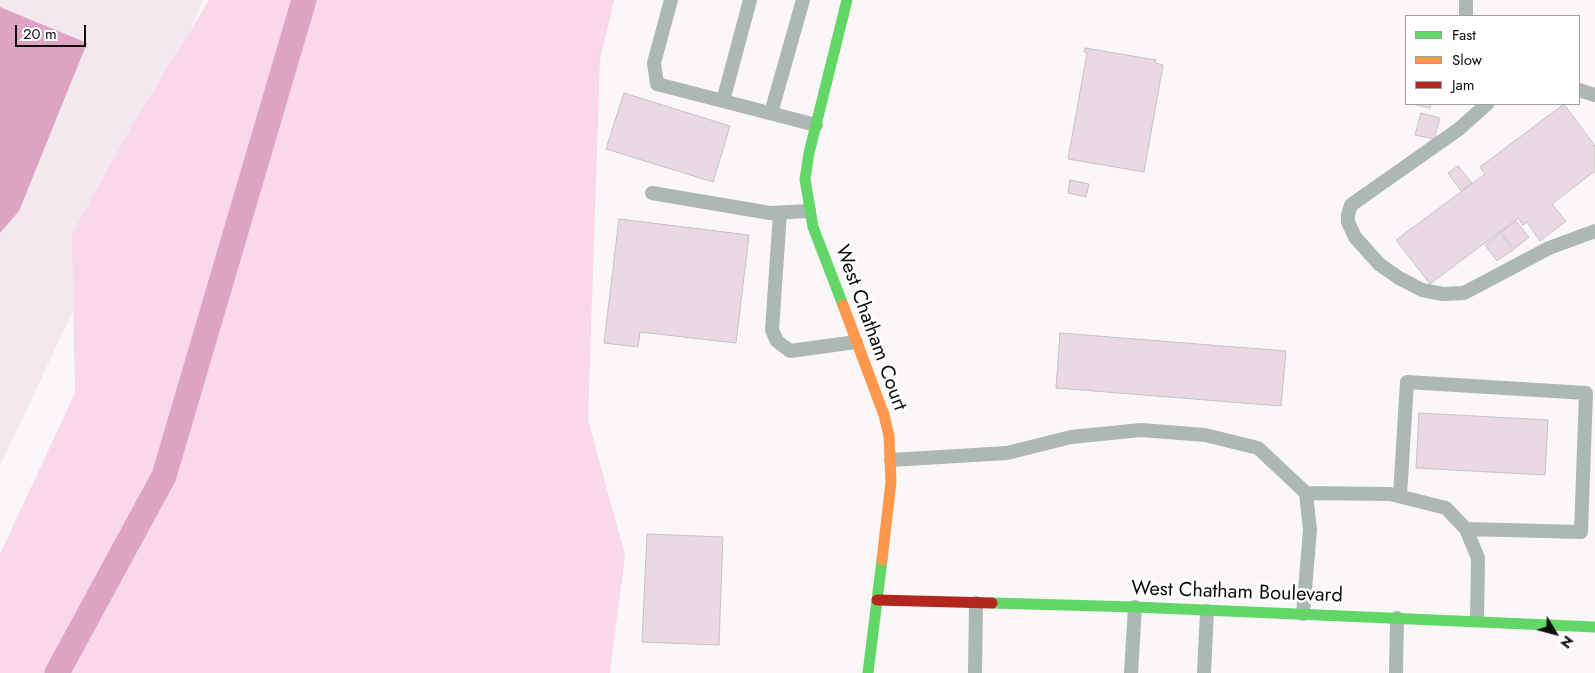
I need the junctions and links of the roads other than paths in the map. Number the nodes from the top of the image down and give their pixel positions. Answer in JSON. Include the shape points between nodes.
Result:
{"nodes":[{"id":1,"x":671,"y":0,"type":"edge"},
{"id":2,"x":750,"y":0,"type":"edge"},
{"id":3,"x":803,"y":0,"type":"edge"},
{"id":4,"x":847,"y":0,"type":"edge"},
{"id":5,"x":1466,"y":0,"type":"edge"},
{"id":6,"x":1466,"y":15,"type":"edge"},
{"id":7,"x":1580,"y":90,"type":"edge"},
{"id":8,"x":1595,"y":95,"type":"edge"},
{"id":9,"x":723,"y":101,"type":"junction"},
{"id":10,"x":1487,"y":105,"type":"edge"},
{"id":11,"x":771,"y":113,"type":"junction"},
{"id":12,"x":816,"y":125,"type":"junction"},
{"id":13,"x":652,"y":193,"type":"dead end"},
{"id":14,"x":809,"y":211,"type":"junction"},
{"id":15,"x":780,"y":212,"type":"junction"},
{"id":16,"x":1595,"y":231,"type":"edge"},
{"id":17,"x":856,"y":342,"type":"junction"},
{"id":18,"x":891,"y":460,"type":"junction"},
{"id":19,"x":1306,"y":493,"type":"junction"},
{"id":20,"x":1400,"y":496,"type":"junction"},
{"id":21,"x":1466,"y":529,"type":"junction"},
{"id":22,"x":877,"y":600,"type":"junction"},
{"id":23,"x":976,"y":603,"type":"junction"},
{"id":24,"x":1136,"y":607,"type":"junction"},
{"id":25,"x":1207,"y":611,"type":"junction"},
{"id":26,"x":1303,"y":614,"type":"junction"},
{"id":27,"x":1397,"y":618,"type":"junction"},
{"id":28,"x":1477,"y":620,"type":"junction"},
{"id":29,"x":1595,"y":627,"type":"edge"},
{"id":30,"x":868,"y":673,"type":"edge"},
{"id":31,"x":975,"y":673,"type":"edge"},
{"id":32,"x":1131,"y":673,"type":"edge"},
{"id":33,"x":1204,"y":673,"type":"edge"},
{"id":34,"x":1396,"y":673,"type":"edge"}],
"edges":[{"from":1,"to":9,"type":"lane","via":[[654,63],[657,84]]},
{"from":2,"to":9,"type":"lane"},
{"from":3,"to":11,"type":"lane"},
{"from":4,"to":12,"type":"street","name":"West Chatham Court"},
{"from":5,"to":6,"type":"lane"},
{"from":7,"to":8,"type":"lane"},
{"from":9,"to":11,"type":"lane"},
{"from":10,"to":16,"type":"lane","via":[[1459,129],[1351,205],[1348,222],[1355,236],[1379,264],[1422,290],[1464,293],[1549,248]]},
{"from":11,"to":12,"type":"lane"},
{"from":12,"to":14,"type":"street","name":"West Chatham Court","via":[[806,179]]},
{"from":13,"to":15,"type":"lane"},
{"from":14,"to":15,"type":"lane"},
{"from":14,"to":17,"type":"street","name":"West Chatham Court"},
{"from":15,"to":17,"type":"lane","via":[[772,330],[777,341],[790,351]]},
{"from":17,"to":18,"type":"street","name":"West Chatham Court","via":[[884,415]]},
{"from":18,"to":19,"type":"lane","via":[[1007,453],[1071,437],[1141,430],[1205,435],[1258,448]]},
{"from":18,"to":22,"type":"street","name":"West Chatham Court"},
{"from":19,"to":20,"type":"lane"},
{"from":19,"to":26,"type":"lane","via":[[1310,530]]},
{"from":20,"to":21,"type":"lane","via":[[1446,508]]},
{"from":20,"to":21,"type":"lane","via":[[1407,382],[1586,393],[1581,532]]},
{"from":21,"to":28,"type":"lane","via":[[1478,558]]},
{"from":22,"to":23,"type":"street","name":"West Chatham Boulevard"},
{"from":22,"to":30,"type":"street","name":"West Chatham Court"},
{"from":23,"to":24,"type":"street","name":"West Chatham Boulevard"},
{"from":23,"to":31,"type":"lane"},
{"from":24,"to":25,"type":"street","name":"West Chatham Boulevard"},
{"from":24,"to":32,"type":"lane"},
{"from":25,"to":26,"type":"street","name":"West Chatham Boulevard"},
{"from":25,"to":33,"type":"lane"},
{"from":26,"to":27,"type":"street","name":"West Chatham Boulevard"},
{"from":27,"to":28,"type":"street","name":"West Chatham Boulevard"},
{"from":27,"to":34,"type":"lane"},
{"from":28,"to":29,"type":"street","name":"West Chatham Boulevard"}]}
